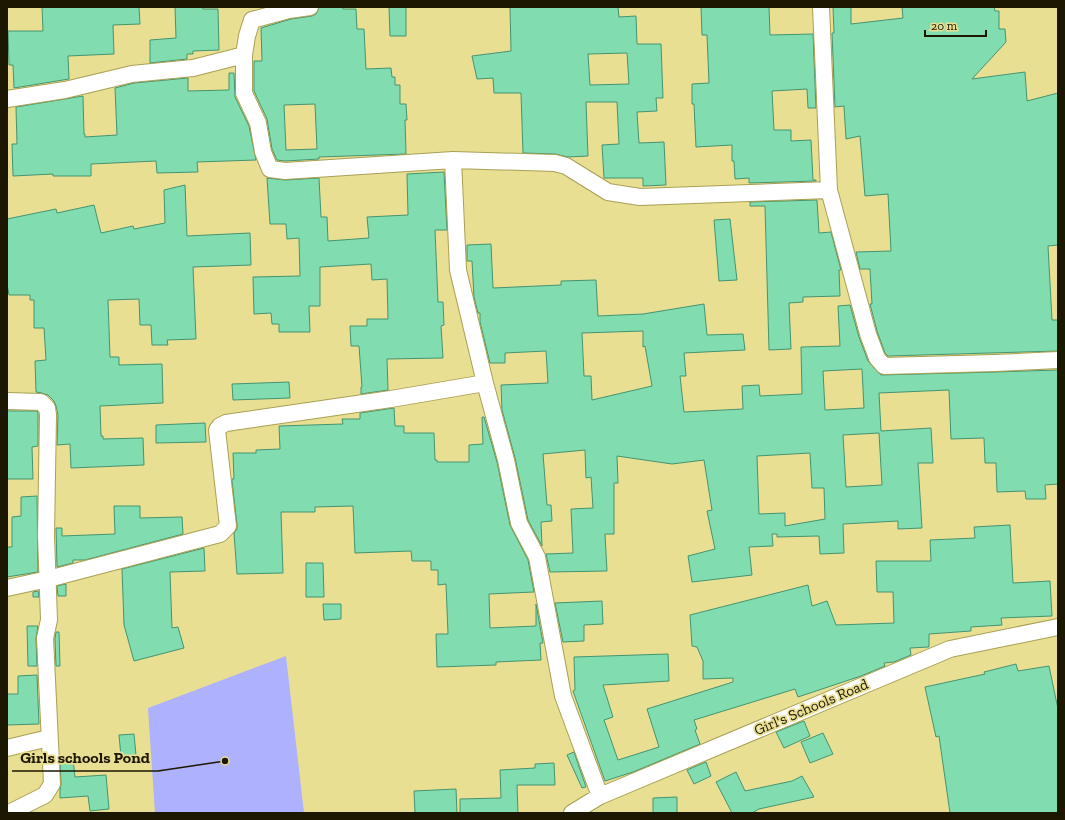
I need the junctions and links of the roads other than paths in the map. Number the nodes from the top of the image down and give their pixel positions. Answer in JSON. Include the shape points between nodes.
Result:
{"nodes":[{"id":1,"x":310,"y":7,"type":"edge"},
{"id":2,"x":821,"y":7,"type":"edge"},
{"id":3,"x":244,"y":55,"type":"junction"},
{"id":4,"x":7,"y":99,"type":"edge"},
{"id":5,"x":453,"y":160,"type":"junction"},
{"id":6,"x":829,"y":190,"type":"junction"},
{"id":7,"x":1058,"y":360,"type":"edge"},
{"id":8,"x":485,"y":383,"type":"junction"},
{"id":9,"x":7,"y":401,"type":"edge"},
{"id":10,"x":48,"y":579,"type":"junction"},
{"id":11,"x":7,"y":588,"type":"edge"},
{"id":12,"x":1058,"y":627,"type":"edge"},
{"id":13,"x":49,"y":738,"type":"junction"},
{"id":14,"x":7,"y":748,"type":"edge"},
{"id":15,"x":600,"y":796,"type":"junction"},
{"id":16,"x":9,"y":813,"type":"edge"},
{"id":17,"x":572,"y":813,"type":"edge"}],
"edges":[{"from":1,"to":3,"type":"street","via":[[252,20]]},
{"from":2,"to":6,"type":"street"},
{"from":3,"to":4,"type":"street","via":[[193,68],[132,74],[65,90]]},
{"from":3,"to":5,"type":"street","via":[[244,93],[258,123],[263,152],[270,168],[285,171]]},
{"from":5,"to":6,"type":"street","via":[[555,163],[566,166],[608,192],[640,197]]},
{"from":5,"to":8,"type":"street","via":[[458,270]]},
{"from":6,"to":7,"type":"street","via":[[868,334],[877,358],[884,366]]},
{"from":8,"to":10,"type":"street","via":[[226,423],[217,430],[228,526],[225,530],[220,534]]},
{"from":8,"to":15,"type":"street","via":[[506,460],[519,523],[537,557],[564,696]]},
{"from":9,"to":10,"type":"street","via":[[41,402],[47,408]]},
{"from":10,"to":11,"type":"street"},
{"from":10,"to":13,"type":"street","via":[[49,620],[45,638]]},
{"from":12,"to":15,"type":"street","name":"Girl's Schools Road","via":[[950,649]]},
{"from":13,"to":14,"type":"street"},
{"from":13,"to":16,"type":"street","via":[[52,784],[45,795]]},
{"from":15,"to":17,"type":"street","name":"Girl's Schools Road"}]}
